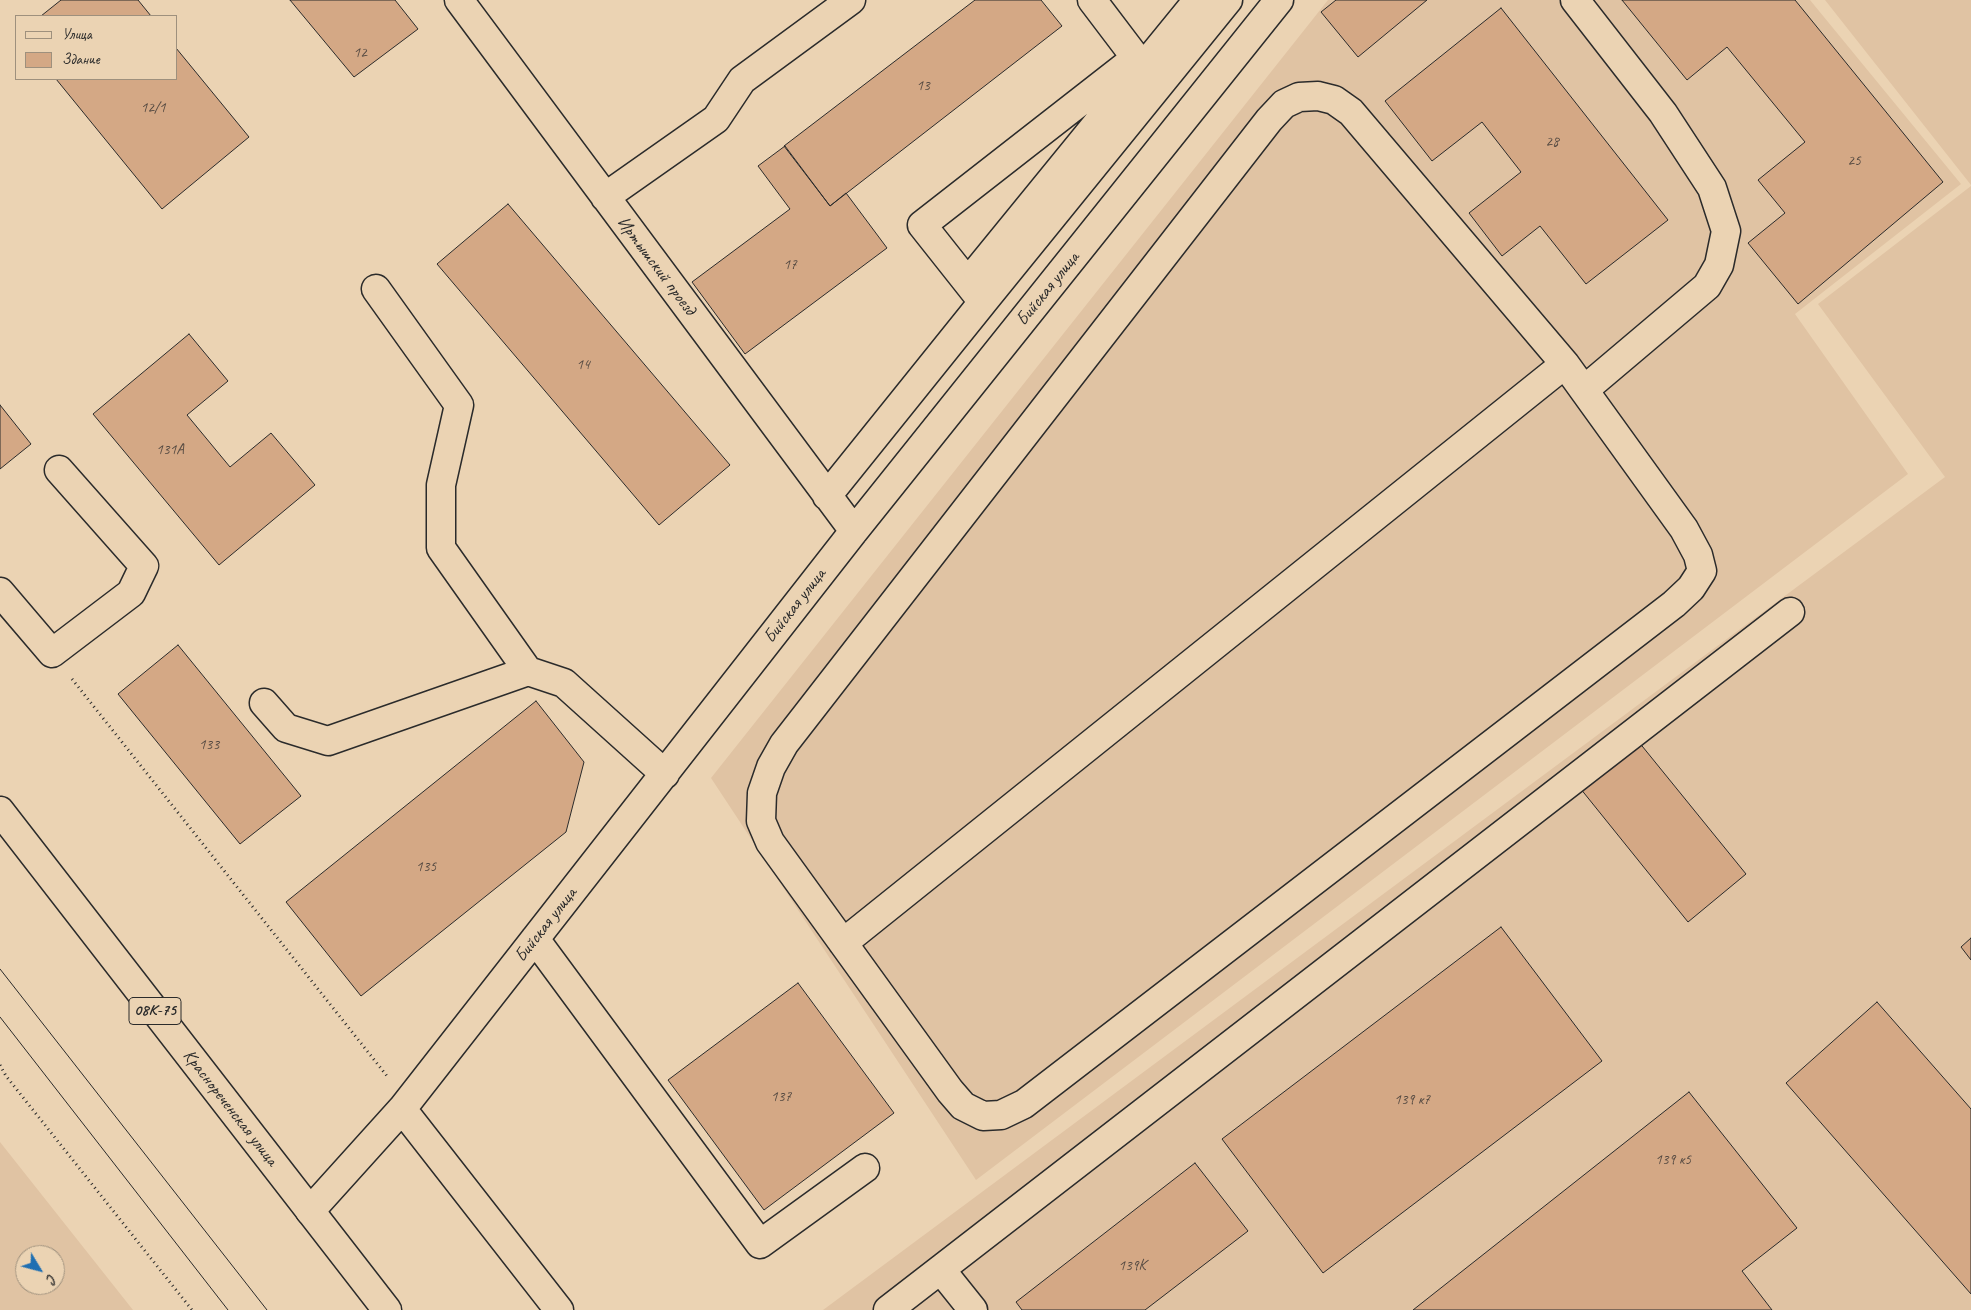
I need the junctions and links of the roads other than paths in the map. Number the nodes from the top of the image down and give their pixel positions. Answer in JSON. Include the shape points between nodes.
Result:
{"nodes":[{"id":1,"x":459,"y":0,"type":"edge"},
{"id":2,"x":851,"y":0,"type":"edge"},
{"id":3,"x":1092,"y":0,"type":"edge"},
{"id":4,"x":1198,"y":0,"type":"edge"},
{"id":5,"x":1228,"y":0,"type":"edge"},
{"id":6,"x":1280,"y":0,"type":"edge"},
{"id":7,"x":1575,"y":0,"type":"edge"},
{"id":8,"x":605,"y":197,"type":"junction"},
{"id":9,"x":376,"y":288,"type":"dead end"},
{"id":10,"x":975,"y":292,"type":"junction"},
{"id":11,"x":1565,"y":364,"type":"junction"},
{"id":12,"x":1584,"y":390,"type":"junction"},
{"id":13,"x":59,"y":470,"type":"dead end"},
{"id":14,"x":827,"y":496,"type":"junction"},
{"id":15,"x":854,"y":531,"type":"junction"},
{"id":16,"x":0,"y":592,"type":"edge"},
{"id":17,"x":1790,"y":612,"type":"dead end"},
{"id":18,"x":528,"y":671,"type":"junction"},
{"id":19,"x":264,"y":703,"type":"dead end"},
{"id":20,"x":665,"y":774,"type":"junction"},
{"id":21,"x":0,"y":811,"type":"edge"},
{"id":22,"x":536,"y":939,"type":"junction"},
{"id":23,"x":843,"y":943,"type":"junction"},
{"id":24,"x":405,"y":1106,"type":"junction"},
{"id":25,"x":864,"y":1168,"type":"dead end"},
{"id":26,"x":310,"y":1211,"type":"junction"},
{"id":27,"x":941,"y":1270,"type":"junction"},
{"id":28,"x":387,"y":1310,"type":"edge"},
{"id":29,"x":559,"y":1310,"type":"edge"},
{"id":30,"x":888,"y":1310,"type":"edge"},
{"id":31,"x":973,"y":1310,"type":"edge"}],
"edges":[{"from":1,"to":8,"type":"street","name":"Иртышский проезд"},
{"from":2,"to":8,"type":"street","via":[[742,80],[716,119]]},
{"from":3,"to":10,"type":"street","via":[[1136,58],[922,225]]},
{"from":4,"to":10,"type":"street"},
{"from":5,"to":10,"type":"street"},
{"from":6,"to":15,"type":"street","name":"Бийская улица"},
{"from":7,"to":12,"type":"street","via":[[1663,113],[1701,171],[1712,188],[1726,231],[1719,265],[1707,286]]},
{"from":8,"to":14,"type":"street","name":"Иртышский проезд"},
{"from":9,"to":18,"type":"street","via":[[459,405],[441,485],[441,548]]},
{"from":10,"to":14,"type":"street"},
{"from":11,"to":12,"type":"street"},
{"from":11,"to":23,"type":"street"},
{"from":11,"to":23,"type":"street","via":[[1351,112],[1334,100],[1318,96],[1299,97],[1284,104],[790,737],[771,767],[762,794],[761,821],[770,842]]},
{"from":12,"to":23,"type":"street","via":[[1684,529],[1698,555],[1702,571],[1691,588],[1024,1104],[1001,1115],[983,1116],[963,1106]]},
{"from":13,"to":16,"type":"street","via":[[144,566],[131,594],[52,653]]},
{"from":14,"to":15,"type":"street","name":"Иртышский проезд"},
{"from":15,"to":20,"type":"street","name":"Бийская улица"},
{"from":17,"to":27,"type":"street"},
{"from":18,"to":19,"type":"street","via":[[328,741],[286,728]]},
{"from":18,"to":20,"type":"street","via":[[564,683]]},
{"from":20,"to":22,"type":"street","name":"Бийская улица"},
{"from":21,"to":26,"type":"street","name":"Краснореченская улица","number":"08К-75"},
{"from":22,"to":24,"type":"street","name":"Бийская улица"},
{"from":22,"to":25,"type":"street","via":[[760,1244]]},
{"from":24,"to":26,"type":"street","name":"Бийская улица"},
{"from":24,"to":29,"type":"street"},
{"from":26,"to":28,"type":"street","name":"Краснореченская улица","number":"08К-75"},
{"from":27,"to":30,"type":"street"},
{"from":27,"to":31,"type":"street"}]}
